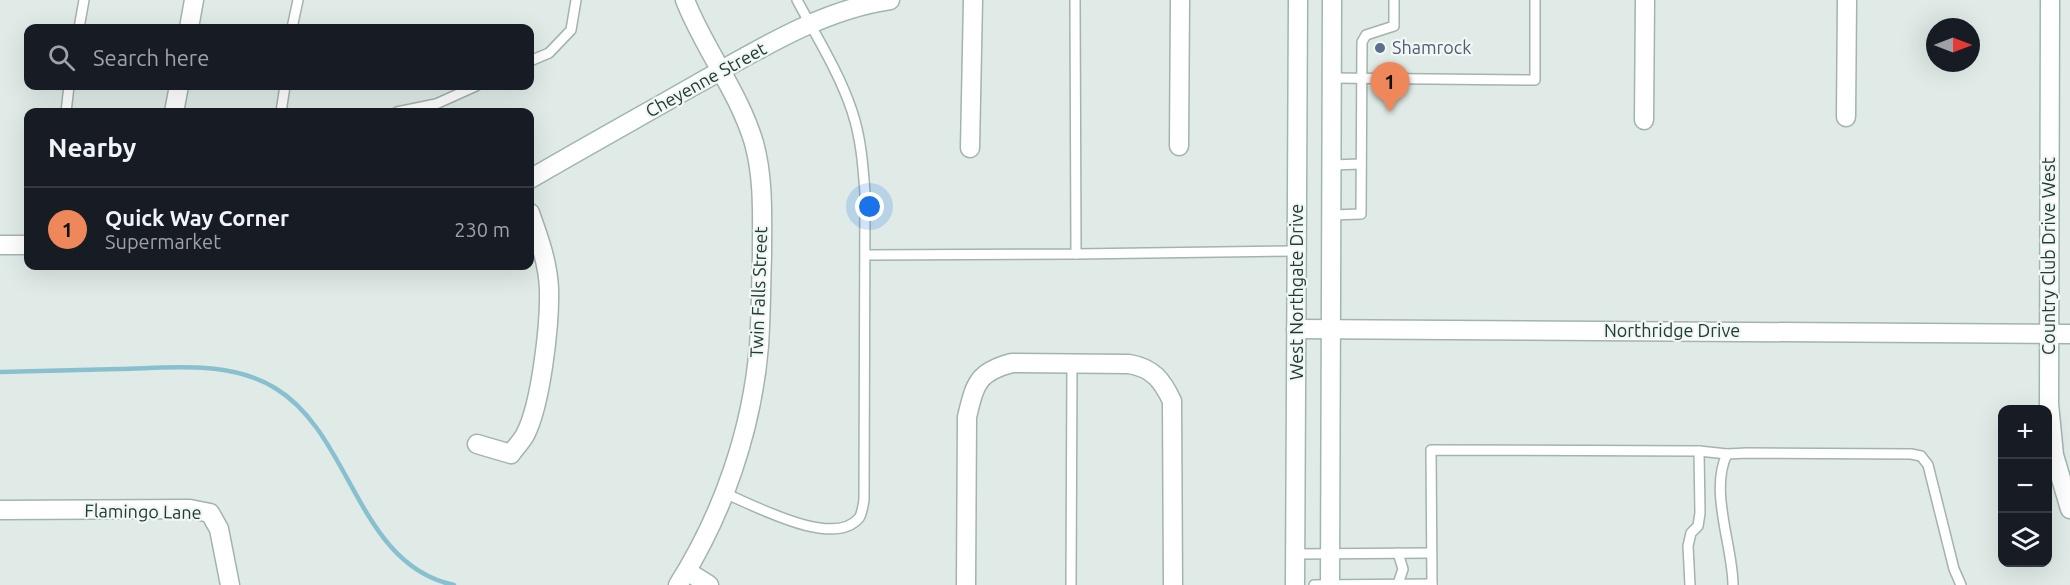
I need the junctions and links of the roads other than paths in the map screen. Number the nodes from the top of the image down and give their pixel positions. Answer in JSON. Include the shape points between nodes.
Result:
{"nodes":[{"id":1,"x":84,"y":0,"type":"edge"},
{"id":2,"x":194,"y":0,"type":"edge"},
{"id":3,"x":298,"y":0,"type":"edge"},
{"id":4,"x":576,"y":0,"type":"edge"},
{"id":5,"x":685,"y":0,"type":"edge"},
{"id":6,"x":797,"y":0,"type":"edge"},
{"id":7,"x":890,"y":0,"type":"edge"},
{"id":8,"x":973,"y":0,"type":"edge"},
{"id":9,"x":1075,"y":0,"type":"edge"},
{"id":10,"x":1180,"y":0,"type":"edge"},
{"id":11,"x":1298,"y":0,"type":"edge"},
{"id":12,"x":1332,"y":0,"type":"edge"},
{"id":13,"x":1394,"y":0,"type":"edge"},
{"id":14,"x":1535,"y":0,"type":"edge"},
{"id":15,"x":1645,"y":0,"type":"edge"},
{"id":16,"x":1847,"y":0,"type":"edge"},
{"id":17,"x":2050,"y":0,"type":"edge"},
{"id":18,"x":80,"y":24,"type":"edge"},
{"id":19,"x":190,"y":24,"type":"edge"},
{"id":20,"x":293,"y":24,"type":"edge"},
{"id":21,"x":810,"y":24,"type":"junction"},
{"id":22,"x":534,"y":59,"type":"edge"},
{"id":23,"x":721,"y":71,"type":"junction"},
{"id":24,"x":1332,"y":78,"type":"junction"},
{"id":25,"x":1362,"y":79,"type":"junction"},
{"id":26,"x":69,"y":90,"type":"edge"},
{"id":27,"x":178,"y":90,"type":"edge"},
{"id":28,"x":284,"y":90,"type":"edge"},
{"id":29,"x":467,"y":90,"type":"edge"},
{"id":30,"x":66,"y":108,"type":"edge"},
{"id":31,"x":175,"y":108,"type":"edge"},
{"id":32,"x":282,"y":108,"type":"edge"},
{"id":33,"x":416,"y":108,"type":"edge"},
{"id":34,"x":1846,"y":117,"type":"dead end"},
{"id":35,"x":1644,"y":120,"type":"dead end"},
{"id":36,"x":1179,"y":146,"type":"dead end"},
{"id":37,"x":970,"y":148,"type":"dead end"},
{"id":38,"x":1361,"y":164,"type":"junction"},
{"id":39,"x":1332,"y":165,"type":"junction"},
{"id":40,"x":534,"y":177,"type":"edge"},
{"id":41,"x":1332,"y":215,"type":"junction"},
{"id":42,"x":534,"y":224,"type":"edge"},
{"id":43,"x":0,"y":245,"type":"edge"},
{"id":44,"x":24,"y":245,"type":"edge"},
{"id":45,"x":1297,"y":250,"type":"junction"},
{"id":46,"x":1076,"y":254,"type":"junction"},
{"id":47,"x":866,"y":255,"type":"junction"},
{"id":48,"x":1296,"y":329,"type":"junction"},
{"id":49,"x":1331,"y":329,"type":"junction"},
{"id":50,"x":2049,"y":334,"type":"junction"},
{"id":51,"x":2070,"y":334,"type":"edge"},
{"id":52,"x":1077,"y":363,"type":"junction"},
{"id":53,"x":477,"y":444,"type":"dead end"},
{"id":54,"x":1699,"y":451,"type":"junction"},
{"id":55,"x":1727,"y":454,"type":"junction"},
{"id":56,"x":724,"y":492,"type":"junction"},
{"id":57,"x":2070,"y":509,"type":"edge"},
{"id":58,"x":0,"y":510,"type":"edge"},
{"id":59,"x":1398,"y":553,"type":"junction"},
{"id":60,"x":1431,"y":553,"type":"junction"},
{"id":61,"x":1295,"y":554,"type":"junction"},
{"id":62,"x":1330,"y":554,"type":"junction"},
{"id":63,"x":683,"y":578,"type":"edge"},
{"id":64,"x":231,"y":585,"type":"edge"},
{"id":65,"x":709,"y":585,"type":"edge"},
{"id":66,"x":966,"y":585,"type":"edge"},
{"id":67,"x":1071,"y":585,"type":"edge"},
{"id":68,"x":1173,"y":585,"type":"edge"},
{"id":69,"x":1295,"y":585,"type":"edge"},
{"id":70,"x":1314,"y":585,"type":"edge"},
{"id":71,"x":1330,"y":585,"type":"edge"},
{"id":72,"x":1398,"y":585,"type":"edge"},
{"id":73,"x":1432,"y":585,"type":"edge"},
{"id":74,"x":1690,"y":585,"type":"edge"},
{"id":75,"x":1733,"y":585,"type":"edge"},
{"id":76,"x":1961,"y":585,"type":"edge"}],
"edges":[{"from":1,"to":18,"type":"lane"},
{"from":2,"to":19,"type":"street"},
{"from":3,"to":20,"type":"lane"},
{"from":4,"to":22,"type":"lane","via":[[571,30],[549,52]]},
{"from":5,"to":23,"type":"street","name":"Twin Falls Street"},
{"from":6,"to":21,"type":"lane"},
{"from":7,"to":21,"type":"street","name":"Cheyenne Street"},
{"from":8,"to":37,"type":"street"},
{"from":9,"to":46,"type":"lane"},
{"from":10,"to":36,"type":"street"},
{"from":11,"to":45,"type":"street","name":"West Northgate Drive"},
{"from":12,"to":24,"type":"street","name":"West Northgate Drive"},
{"from":13,"to":25,"type":"lane","via":[[1394,26],[1366,34],[1362,42]]},
{"from":14,"to":25,"type":"lane","via":[[1535,80]]},
{"from":15,"to":35,"type":"street"},
{"from":16,"to":34,"type":"street"},
{"from":17,"to":50,"type":"street","name":"Country Club Drive West"},
{"from":21,"to":23,"type":"street","name":"Cheyenne Street"},
{"from":21,"to":47,"type":"lane","via":[[852,111],[860,143]]},
{"from":23,"to":40,"type":"street","name":"Cheyenne Street"},
{"from":23,"to":56,"type":"street","name":"Twin Falls Street","via":[[754,143],[762,207],[761,312],[755,377],[738,454]]},
{"from":24,"to":25,"type":"lane"},
{"from":24,"to":39,"type":"street","name":"West Northgate Drive"},
{"from":25,"to":38,"type":"lane"},
{"from":26,"to":30,"type":"lane"},
{"from":27,"to":31,"type":"street"},
{"from":28,"to":32,"type":"lane"},
{"from":29,"to":33,"type":"lane"},
{"from":38,"to":39,"type":"lane"},
{"from":38,"to":41,"type":"lane","via":[[1361,214]]},
{"from":39,"to":41,"type":"street","name":"West Northgate Drive"},
{"from":41,"to":49,"type":"street","name":"West Northgate Drive"},
{"from":42,"to":53,"type":"street","via":[[549,288],[548,336],[535,402],[525,435],[511,454]]},
{"from":43,"to":44,"type":"street"},
{"from":45,"to":46,"type":"lane"},
{"from":45,"to":48,"type":"street","name":"West Northgate Drive"},
{"from":46,"to":47,"type":"lane"},
{"from":47,"to":56,"type":"lane","via":[[864,500],[860,517],[836,530],[822,530]]},
{"from":48,"to":49,"type":"street","name":"Northridge Drive"},
{"from":48,"to":61,"type":"street","name":"West Northgate Drive"},
{"from":49,"to":50,"type":"street","name":"Northridge Drive"},
{"from":49,"to":62,"type":"street","name":"West Northgate Drive"},
{"from":50,"to":51,"type":"street","name":"Northridge Drive"},
{"from":50,"to":57,"type":"street","name":"Country Club Drive West","via":[[2054,455]]},
{"from":52,"to":66,"type":"street","via":[[1012,363],[993,368],[972,394],[967,417]]},
{"from":52,"to":67,"type":"lane"},
{"from":52,"to":68,"type":"street","via":[[1141,366],[1164,384],[1172,401]]},
{"from":54,"to":55,"type":"lane"},
{"from":54,"to":60,"type":"lane","via":[[1431,450]]},
{"from":54,"to":74,"type":"lane","via":[[1701,513],[1688,546]]},
{"from":55,"to":75,"type":"lane","via":[[1721,478],[1723,525]]},
{"from":55,"to":76,"type":"lane","via":[[1921,456],[1928,465]]},
{"from":56,"to":63,"type":"street","name":"Twin Falls Street","via":[[708,533]]},
{"from":58,"to":64,"type":"street","name":"Flamingo Lane","via":[[210,513],[219,529]]},
{"from":59,"to":60,"type":"lane"},
{"from":59,"to":62,"type":"lane"},
{"from":59,"to":72,"type":"lane","via":[[1403,569]]},
{"from":60,"to":73,"type":"lane"},
{"from":61,"to":62,"type":"lane"},
{"from":61,"to":69,"type":"street","name":"West Northgate Drive"},
{"from":62,"to":71,"type":"street","name":"West Northgate Drive"},
{"from":63,"to":65,"type":"street"},
{"from":70,"to":71,"type":"lane"},
{"from":71,"to":72,"type":"lane"},
{"from":72,"to":73,"type":"lane"}]}
